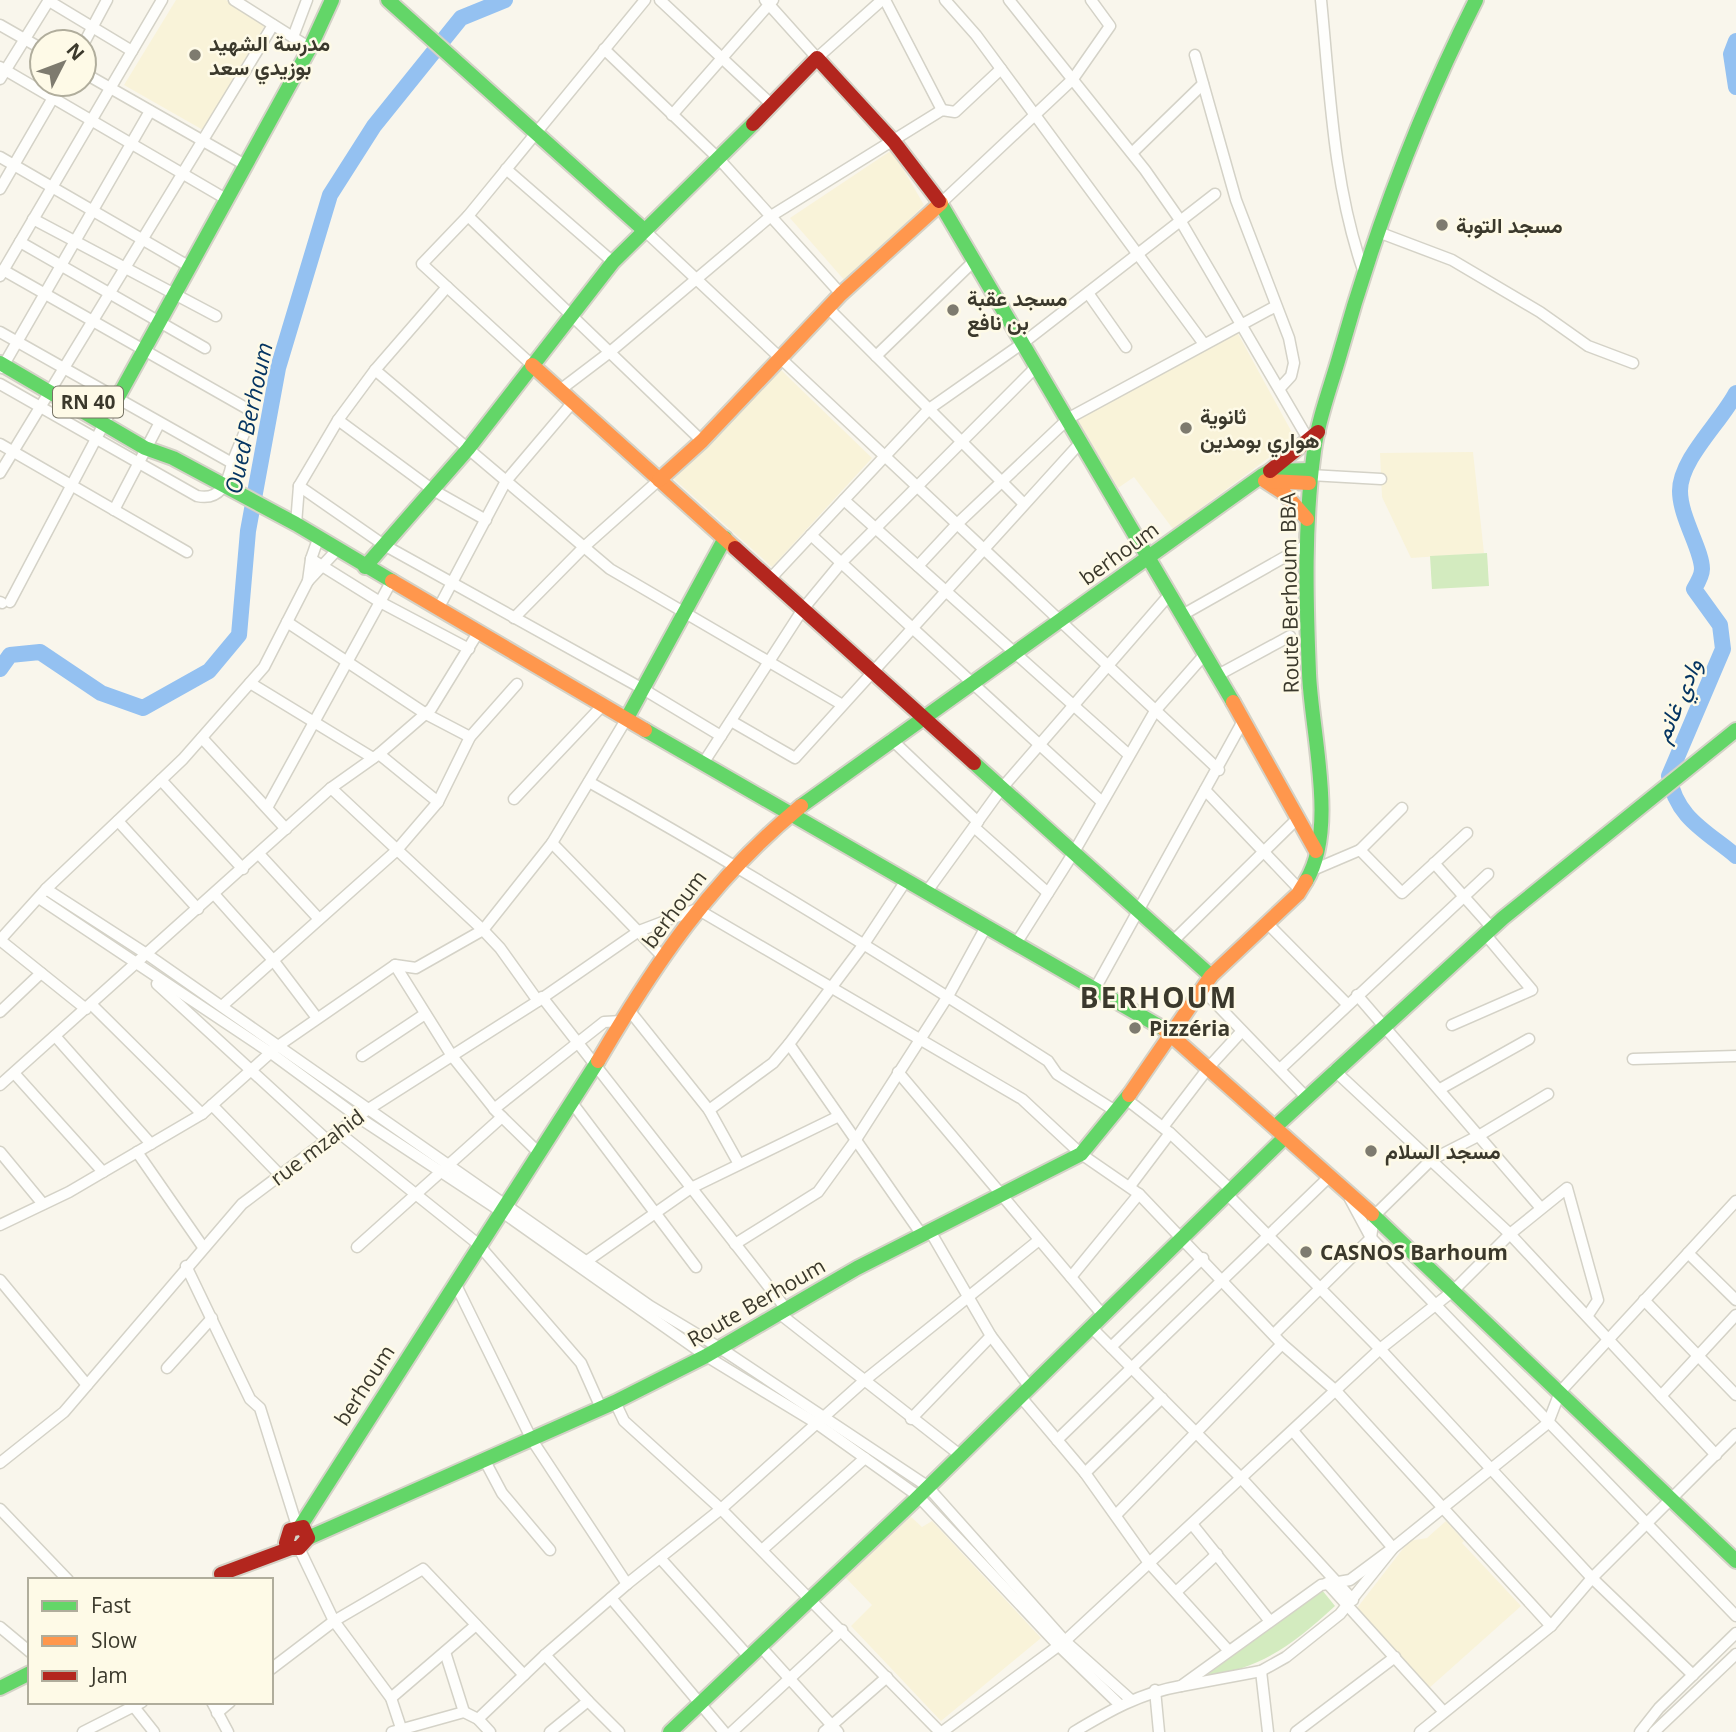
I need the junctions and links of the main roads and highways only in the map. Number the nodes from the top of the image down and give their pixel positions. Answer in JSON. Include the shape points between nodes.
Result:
{"nodes":[{"id":1,"x":332,"y":0,"type":"edge"},
{"id":2,"x":388,"y":0,"type":"edge"},
{"id":3,"x":1476,"y":0,"type":"edge"},
{"id":4,"x":940,"y":204,"type":"junction"},
{"id":5,"x":643,"y":230,"type":"junction"},
{"id":6,"x":2,"y":362,"type":"edge"},
{"id":7,"x":532,"y":366,"type":"junction"},
{"id":8,"x":117,"y":399,"type":"road end"},
{"id":9,"x":1314,"y":440,"type":"junction"},
{"id":10,"x":1310,"y":476,"type":"junction"},
{"id":11,"x":1264,"y":477,"type":"junction"},
{"id":12,"x":659,"y":480,"type":"junction"},
{"id":13,"x":1307,"y":519,"type":"junction"},
{"id":14,"x":725,"y":538,"type":"junction"},
{"id":15,"x":1149,"y":557,"type":"junction"},
{"id":16,"x":365,"y":567,"type":"junction"},
{"id":17,"x":923,"y":716,"type":"junction"},
{"id":18,"x":627,"y":718,"type":"junction"},
{"id":19,"x":1736,"y":730,"type":"edge"},
{"id":20,"x":789,"y":816,"type":"junction"},
{"id":21,"x":1316,"y":851,"type":"junction"},
{"id":22,"x":1211,"y":975,"type":"junction"},
{"id":23,"x":1171,"y":1034,"type":"junction"},
{"id":24,"x":1280,"y":1132,"type":"junction"},
{"id":25,"x":297,"y":1537,"type":"junction"},
{"id":26,"x":1736,"y":1561,"type":"edge"},
{"id":27,"x":216,"y":1577,"type":"edge"},
{"id":28,"x":28,"y":1674,"type":"edge"},
{"id":29,"x":0,"y":1688,"type":"edge"},
{"id":30,"x":670,"y":1732,"type":"edge"}],
"edges":[{"from":1,"to":8,"type":"main road","via":[[247,166]]},
{"from":2,"to":5,"type":"main road"},
{"from":3,"to":9,"type":"main road","name":"Route Berhoum BBA","via":[[1433,85],[1363,270]]},
{"from":4,"to":5,"type":"main road","via":[[894,142],[817,58]]},
{"from":4,"to":12,"type":"main road","via":[[841,293],[702,441]]},
{"from":4,"to":15,"type":"main road"},
{"from":5,"to":7,"type":"main road"},
{"from":6,"to":16,"type":"main road","number":"RN 40","via":[[296,524]]},
{"from":7,"to":12,"type":"main road"},
{"from":7,"to":16,"type":"main road","via":[[468,449]]},
{"from":9,"to":10,"type":"main road","name":"Route Berhoum BBA"},
{"from":9,"to":11,"type":"main road","name":"berhoum"},
{"from":10,"to":11,"type":"main road"},
{"from":10,"to":13,"type":"main road","name":"Route Berhoum BBA"},
{"from":11,"to":13,"type":"main road"},
{"from":11,"to":15,"type":"main road","name":"berhoum"},
{"from":12,"to":14,"type":"main road"},
{"from":13,"to":21,"type":"main road","name":"Route Berhoum BBA","via":[[1309,675],[1321,821]]},
{"from":14,"to":17,"type":"main road"},
{"from":14,"to":18,"type":"main road"},
{"from":15,"to":17,"type":"main road","name":"berhoum"},
{"from":15,"to":21,"type":"main road"},
{"from":16,"to":18,"type":"main road","number":"RN 40"},
{"from":17,"to":20,"type":"main road","name":"berhoum"},
{"from":17,"to":22,"type":"main road"},
{"from":18,"to":20,"type":"main road","number":"RN 40"},
{"from":19,"to":24,"type":"main road","via":[[1488,931],[1306,1097]]},
{"from":20,"to":23,"type":"main road","number":"RN 40","via":[[928,890]]},
{"from":20,"to":25,"type":"main road","name":"berhoum","via":[[736,864],[663,957]]},
{"from":21,"to":22,"type":"main road","name":"Route Berhoum BBA","via":[[1313,870],[1300,890]]},
{"from":22,"to":23,"type":"main road","name":"Route Berhoum BBA"},
{"from":23,"to":24,"type":"main road","number":"RN 40"},
{"from":23,"to":25,"type":"main road","name":"Route Berhoum","via":[[1117,1112],[1081,1154],[857,1268],[706,1356],[608,1405]]},
{"from":24,"to":26,"type":"main road","number":"RN 40"},
{"from":24,"to":30,"type":"main road","via":[[1229,1192]]},
{"from":25,"to":27,"type":"main road","name":"Route Berhoum"},
{"from":28,"to":29,"type":"main road"}]}
